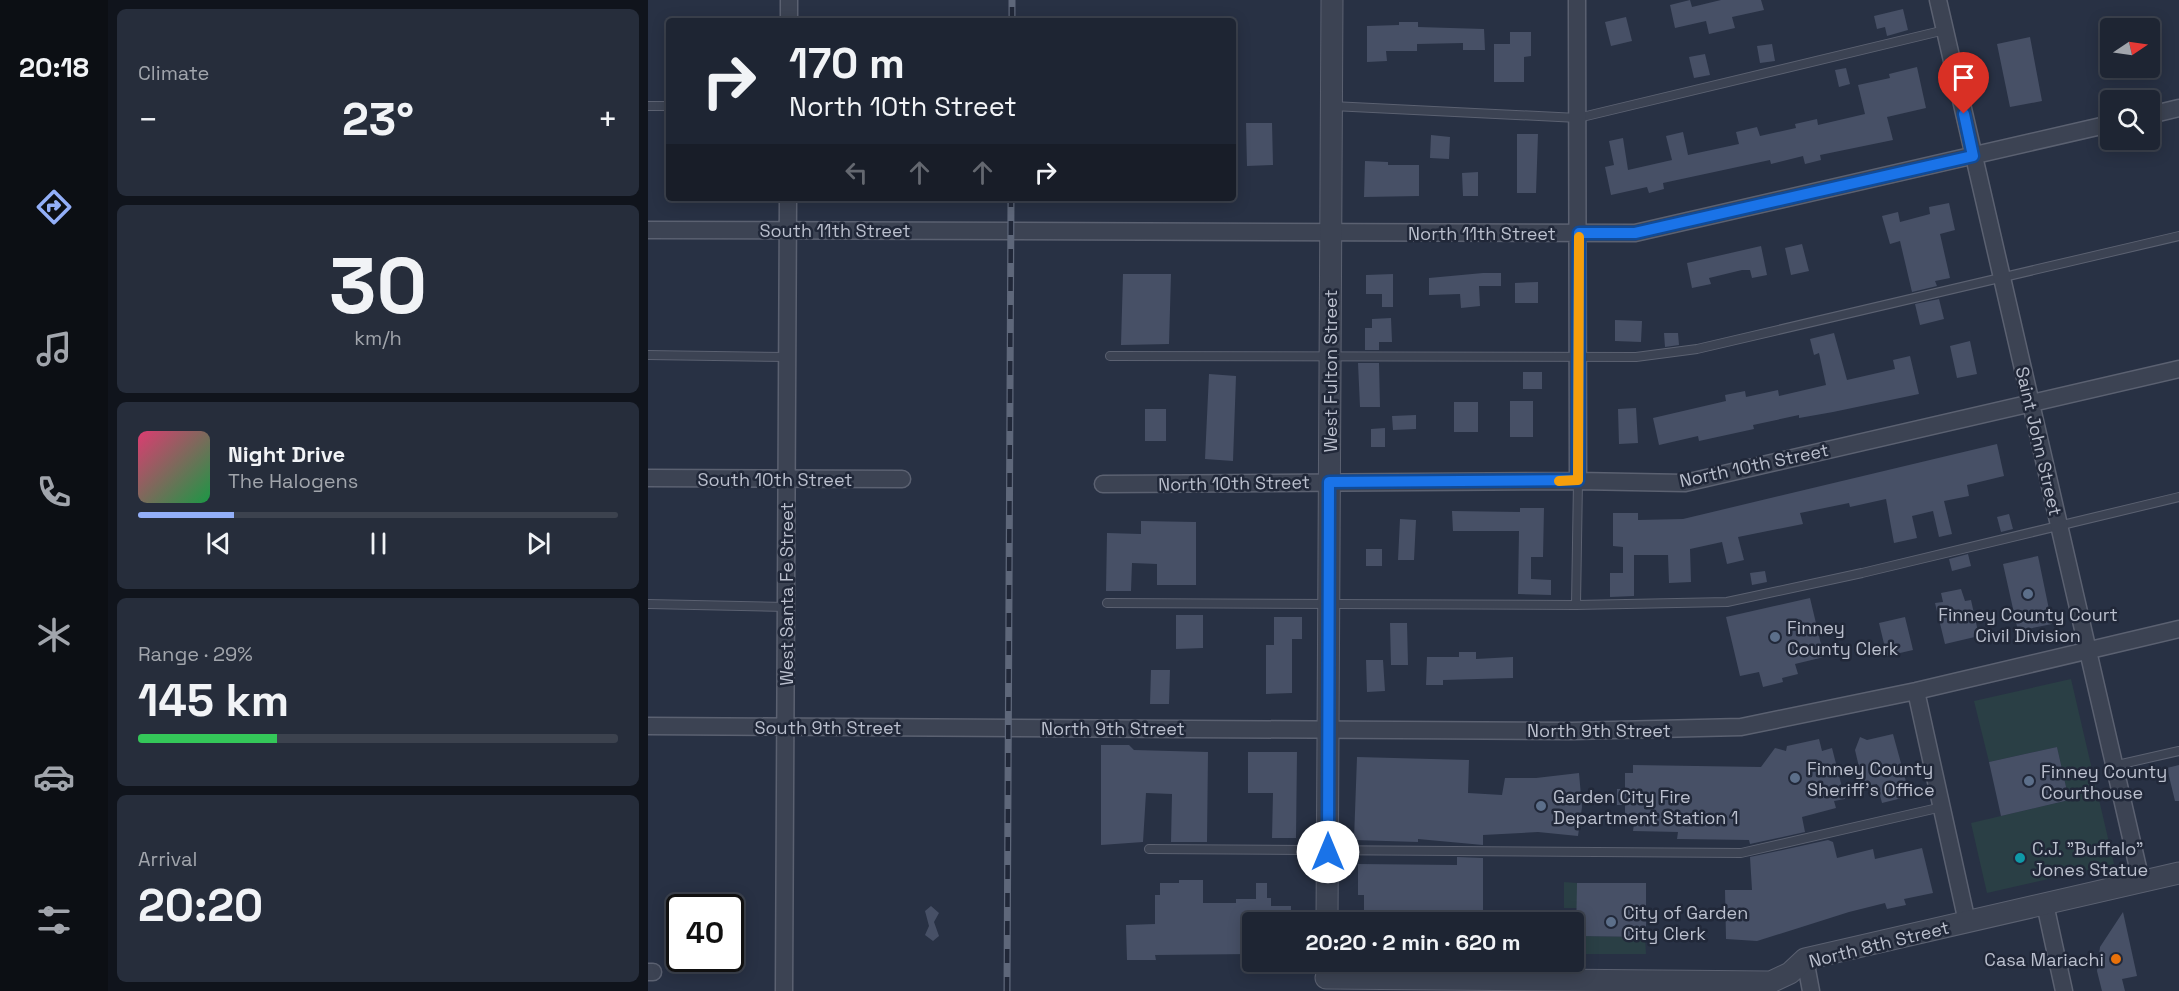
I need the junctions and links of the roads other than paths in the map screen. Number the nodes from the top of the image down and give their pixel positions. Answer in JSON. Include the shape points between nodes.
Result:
{"nodes":[{"id":1,"x":789,"y":0,"type":"edge"},
{"id":2,"x":1332,"y":0,"type":"edge"},
{"id":3,"x":1577,"y":0,"type":"edge"},
{"id":4,"x":1938,"y":0,"type":"edge"},
{"id":5,"x":789,"y":18,"type":"edge"},
{"id":6,"x":1945,"y":30,"type":"junction"},
{"id":7,"x":648,"y":106,"type":"edge"},
{"id":8,"x":666,"y":106,"type":"edge"},
{"id":9,"x":1332,"y":106,"type":"junction"},
{"id":10,"x":2179,"y":108,"type":"edge"},
{"id":11,"x":2160,"y":113,"type":"edge"},
{"id":12,"x":1578,"y":118,"type":"junction"},
{"id":13,"x":2100,"y":126,"type":"edge"},
{"id":14,"x":1973,"y":156,"type":"junction"},
{"id":15,"x":788,"y":201,"type":"edge"},
{"id":16,"x":648,"y":230,"type":"edge"},
{"id":17,"x":788,"y":230,"type":"junction"},
{"id":18,"x":1022,"y":230,"type":"joint"},
{"id":19,"x":1330,"y":232,"type":"junction"},
{"id":20,"x":1579,"y":233,"type":"junction"},
{"id":21,"x":2179,"y":236,"type":"edge"},
{"id":22,"x":2002,"y":278,"type":"junction"},
{"id":23,"x":648,"y":355,"type":"edge"},
{"id":24,"x":1110,"y":356,"type":"dead end"},
{"id":25,"x":1330,"y":356,"type":"junction"},
{"id":26,"x":1579,"y":356,"type":"junction"},
{"id":27,"x":787,"y":357,"type":"junction"},
{"id":28,"x":2179,"y":369,"type":"edge"},
{"id":29,"x":2030,"y":403,"type":"junction"},
{"id":30,"x":648,"y":478,"type":"edge"},
{"id":31,"x":902,"y":478,"type":"dead end"},
{"id":32,"x":787,"y":480,"type":"junction"},
{"id":33,"x":1578,"y":480,"type":"junction"},
{"id":34,"x":1329,"y":482,"type":"junction"},
{"id":35,"x":1103,"y":484,"type":"dead end"},
{"id":36,"x":2179,"y":497,"type":"edge"},
{"id":37,"x":2058,"y":525,"type":"junction"},
{"id":38,"x":1107,"y":603,"type":"dead end"},
{"id":39,"x":1329,"y":603,"type":"junction"},
{"id":40,"x":648,"y":604,"type":"edge"},
{"id":41,"x":1576,"y":605,"type":"junction"},
{"id":42,"x":786,"y":607,"type":"junction"},
{"id":43,"x":2179,"y":629,"type":"edge"},
{"id":44,"x":2086,"y":650,"type":"junction"},
{"id":45,"x":1916,"y":691,"type":"junction"},
{"id":46,"x":648,"y":726,"type":"edge"},
{"id":47,"x":785,"y":727,"type":"junction"},
{"id":48,"x":1008,"y":728,"type":"joint"},
{"id":49,"x":1329,"y":730,"type":"junction"},
{"id":50,"x":2179,"y":751,"type":"edge"},
{"id":51,"x":2113,"y":766,"type":"junction"},
{"id":52,"x":1942,"y":807,"type":"junction"},
{"id":53,"x":1149,"y":849,"type":"dead end"},
{"id":54,"x":1328,"y":852,"type":"junction"},
{"id":55,"x":2179,"y":873,"type":"edge"},
{"id":56,"x":2141,"y":881,"type":"junction"},
{"id":57,"x":2045,"y":904,"type":"junction"},
{"id":58,"x":1327,"y":912,"type":"edge"},
{"id":59,"x":1967,"y":922,"type":"junction"},
{"id":60,"x":1805,"y":959,"type":"junction"},
{"id":61,"x":1326,"y":977,"type":"edge"},
{"id":62,"x":1576,"y":986,"type":"edge"},
{"id":63,"x":1769,"y":986,"type":"edge"},
{"id":64,"x":784,"y":991,"type":"edge"},
{"id":65,"x":1811,"y":991,"type":"edge"},
{"id":66,"x":2064,"y":991,"type":"edge"}],
"edges":[{"from":1,"to":5,"type":"street"},
{"from":2,"to":9,"type":"street","name":"West Fulton Street"},
{"from":3,"to":12,"type":"street"},
{"from":4,"to":6,"type":"street","name":"Saint John Street"},
{"from":6,"to":12,"type":"lane"},
{"from":6,"to":14,"type":"street","name":"Saint John Street"},
{"from":7,"to":8,"type":"lane"},
{"from":9,"to":12,"type":"lane"},
{"from":9,"to":19,"type":"street","name":"West Fulton Street"},
{"from":10,"to":11,"type":"street"},
{"from":12,"to":20,"type":"street"},
{"from":13,"to":14,"type":"street","name":"North 11th Street"},
{"from":14,"to":20,"type":"street","name":"North 11th Street","via":[[1635,233]]},
{"from":14,"to":22,"type":"street","name":"Saint John Street"},
{"from":15,"to":17,"type":"street","name":"West Santa Fe Street"},
{"from":16,"to":17,"type":"street","name":"South 11th Street"},
{"from":17,"to":18,"type":"street","name":"South 11th Street"},
{"from":17,"to":27,"type":"street","name":"West Santa Fe Street"},
{"from":18,"to":19,"type":"street","name":"North 11th Street"},
{"from":19,"to":20,"type":"street","name":"North 11th Street"},
{"from":19,"to":25,"type":"street","name":"West Fulton Street"},
{"from":20,"to":26,"type":"street"},
{"from":21,"to":22,"type":"lane"},
{"from":22,"to":26,"type":"lane","via":[[1696,349],[1636,357]]},
{"from":22,"to":29,"type":"street","name":"Saint John Street"},
{"from":23,"to":27,"type":"lane"},
{"from":24,"to":25,"type":"lane"},
{"from":25,"to":26,"type":"lane"},
{"from":25,"to":34,"type":"street","name":"West Fulton Street"},
{"from":26,"to":33,"type":"street"},
{"from":27,"to":32,"type":"street","name":"West Santa Fe Street"},
{"from":28,"to":29,"type":"street","name":"North 10th Street"},
{"from":29,"to":33,"type":"street","name":"North 10th Street","via":[[1685,483]]},
{"from":29,"to":37,"type":"street","name":"Saint John Street"},
{"from":30,"to":32,"type":"street","name":"South 10th Street"},
{"from":31,"to":32,"type":"street","name":"South 10th Street"},
{"from":32,"to":42,"type":"street","name":"West Santa Fe Street"},
{"from":33,"to":34,"type":"street","name":"North 10th Street"},
{"from":33,"to":41,"type":"lane"},
{"from":34,"to":35,"type":"street","name":"North 10th Street"},
{"from":34,"to":39,"type":"street","name":"West Fulton Street"},
{"from":36,"to":37,"type":"lane"},
{"from":37,"to":41,"type":"lane","via":[[1727,602]]},
{"from":37,"to":44,"type":"street","name":"Saint John Street"},
{"from":38,"to":39,"type":"lane"},
{"from":39,"to":41,"type":"lane"},
{"from":39,"to":49,"type":"street","name":"West Fulton Street"},
{"from":40,"to":42,"type":"lane"},
{"from":42,"to":47,"type":"street","name":"West Santa Fe Street"},
{"from":43,"to":44,"type":"street","name":"North 9th Street"},
{"from":44,"to":45,"type":"street","name":"North 9th Street"},
{"from":44,"to":51,"type":"street","name":"Saint John Street"},
{"from":45,"to":49,"type":"street","name":"North 9th Street","via":[[1741,727]]},
{"from":45,"to":52,"type":"street"},
{"from":46,"to":47,"type":"street","name":"South 9th Street"},
{"from":47,"to":48,"type":"street","name":"South 9th Street"},
{"from":47,"to":64,"type":"street","name":"West Santa Fe Street"},
{"from":48,"to":49,"type":"street","name":"North 9th Street"},
{"from":49,"to":54,"type":"street","name":"West Fulton Street"},
{"from":50,"to":51,"type":"lane"},
{"from":51,"to":56,"type":"street","name":"Saint John Street"},
{"from":52,"to":54,"type":"lane","via":[[1741,853]]},
{"from":52,"to":59,"type":"street"},
{"from":53,"to":54,"type":"lane"},
{"from":54,"to":58,"type":"street","name":"West Fulton Street"},
{"from":55,"to":56,"type":"street","name":"North 8th Street"},
{"from":56,"to":57,"type":"street","name":"North 8th Street"},
{"from":57,"to":59,"type":"street","name":"North 8th Street"},
{"from":57,"to":66,"type":"street"},
{"from":59,"to":60,"type":"street","name":"North 8th Street"},
{"from":60,"to":63,"type":"street","name":"North 8th Street"},
{"from":60,"to":65,"type":"street"},
{"from":61,"to":62,"type":"street","name":"North 8th Street"},
{"from":62,"to":63,"type":"street","name":"North 8th Street"}]}
